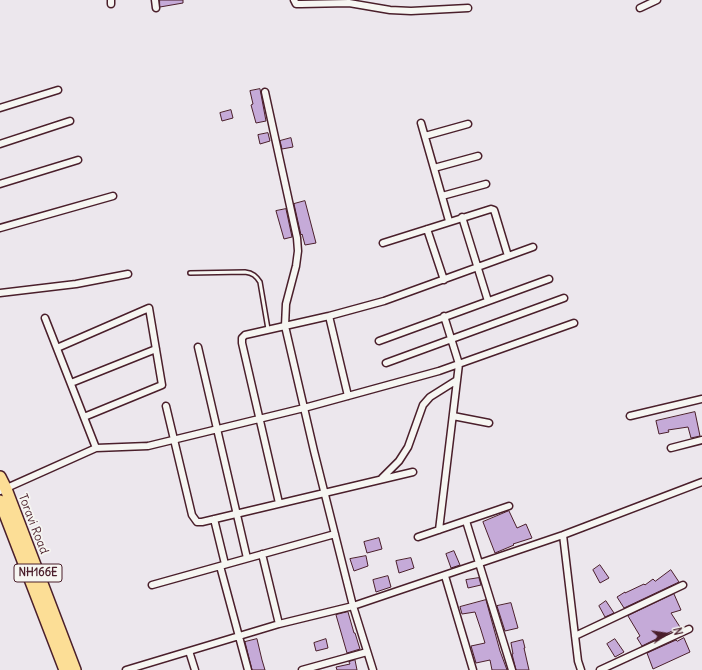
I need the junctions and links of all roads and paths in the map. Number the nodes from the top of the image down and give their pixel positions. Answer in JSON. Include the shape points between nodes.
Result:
{"nodes":[{"id":1,"x":155,"y":0,"type":"edge"},
{"id":2,"x":294,"y":0,"type":"edge"},
{"id":3,"x":657,"y":0,"type":"edge"},
{"id":4,"x":156,"y":8,"type":"dead end"},
{"id":5,"x":468,"y":8,"type":"dead end"},
{"id":6,"x":640,"y":8,"type":"dead end"},
{"id":7,"x":58,"y":90,"type":"dead end"},
{"id":8,"x":265,"y":92,"type":"dead end"},
{"id":9,"x":0,"y":108,"type":"edge"},
{"id":10,"x":70,"y":121,"type":"dead end"},
{"id":11,"x":421,"y":123,"type":"dead end"},
{"id":12,"x":468,"y":124,"type":"dead end"},
{"id":13,"x":425,"y":136,"type":"junction"},
{"id":14,"x":0,"y":144,"type":"edge"},
{"id":15,"x":478,"y":156,"type":"dead end"},
{"id":16,"x":78,"y":160,"type":"dead end"},
{"id":17,"x":434,"y":168,"type":"junction"},
{"id":18,"x":0,"y":184,"type":"edge"},
{"id":19,"x":486,"y":184,"type":"dead end"},
{"id":20,"x":112,"y":196,"type":"dead end"},
{"id":21,"x":442,"y":196,"type":"junction"},
{"id":22,"x":462,"y":217,"type":"junction"},
{"id":23,"x":449,"y":221,"type":"junction"},
{"id":24,"x":0,"y":228,"type":"edge"},
{"id":25,"x":427,"y":229,"type":"junction"},
{"id":26,"x":383,"y":243,"type":"dead end"},
{"id":27,"x":533,"y":247,"type":"dead end"},
{"id":28,"x":508,"y":256,"type":"junction"},
{"id":29,"x":478,"y":268,"type":"junction"},
{"id":30,"x":190,"y":273,"type":"dead end"},
{"id":31,"x":128,"y":274,"type":"dead end"},
{"id":32,"x":549,"y":279,"type":"dead end"},
{"id":33,"x":444,"y":280,"type":"junction"},
{"id":34,"x":0,"y":293,"type":"edge"},
{"id":35,"x":564,"y":298,"type":"dead end"},
{"id":36,"x":488,"y":301,"type":"junction"},
{"id":37,"x":329,"y":316,"type":"junction"},
{"id":38,"x":444,"y":316,"type":"junction"},
{"id":39,"x":45,"y":318,"type":"dead end"},
{"id":40,"x":574,"y":323,"type":"dead end"},
{"id":41,"x":285,"y":326,"type":"junction"},
{"id":42,"x":268,"y":329,"type":"junction"},
{"id":43,"x":451,"y":339,"type":"junction"},
{"id":44,"x":379,"y":341,"type":"dead end"},
{"id":45,"x":198,"y":347,"type":"dead end"},
{"id":46,"x":57,"y":348,"type":"junction"},
{"id":47,"x":156,"y":349,"type":"junction"},
{"id":48,"x":386,"y":362,"type":"dead end"},
{"id":49,"x":459,"y":364,"type":"junction"},
{"id":50,"x":457,"y":380,"type":"junction"},
{"id":51,"x":71,"y":383,"type":"junction"},
{"id":52,"x":348,"y":396,"type":"junction"},
{"id":53,"x":702,"y":399,"type":"edge"},
{"id":54,"x":166,"y":406,"type":"dead end"},
{"id":55,"x":304,"y":408,"type":"junction"},
{"id":56,"x":452,"y":416,"type":"junction"},
{"id":57,"x":630,"y":416,"type":"dead end"},
{"id":58,"x":84,"y":417,"type":"junction"},
{"id":59,"x":260,"y":419,"type":"junction"},
{"id":60,"x":488,"y":423,"type":"dead end"},
{"id":61,"x":217,"y":429,"type":"junction"},
{"id":62,"x":174,"y":440,"type":"junction"},
{"id":63,"x":702,"y":440,"type":"edge"},
{"id":64,"x":96,"y":448,"type":"junction"},
{"id":65,"x":671,"y":448,"type":"dead end"},
{"id":66,"x":413,"y":472,"type":"dead end"},
{"id":67,"x":0,"y":477,"type":"edge"},
{"id":68,"x":381,"y":480,"type":"junction"},
{"id":69,"x":702,"y":482,"type":"edge"},
{"id":70,"x":3,"y":490,"type":"edge"},
{"id":71,"x":325,"y":493,"type":"junction"},
{"id":72,"x":0,"y":501,"type":"edge"},
{"id":73,"x":279,"y":504,"type":"junction"},
{"id":74,"x":509,"y":506,"type":"dead end"},
{"id":75,"x":237,"y":514,"type":"junction"},
{"id":76,"x":214,"y":519,"type":"junction"},
{"id":77,"x":466,"y":520,"type":"junction"},
{"id":78,"x":439,"y":530,"type":"junction"},
{"id":79,"x":335,"y":534,"type":"junction"},
{"id":80,"x":564,"y":535,"type":"junction"},
{"id":81,"x":418,"y":537,"type":"dead end"},
{"id":82,"x":262,"y":554,"type":"junction"},
{"id":83,"x":247,"y":558,"type":"junction"},
{"id":84,"x":480,"y":564,"type":"junction"},
{"id":85,"x":222,"y":565,"type":"junction"},
{"id":86,"x":445,"y":576,"type":"junction"},
{"id":87,"x":152,"y":585,"type":"dead end"},
{"id":88,"x":683,"y":585,"type":"dead end"},
{"id":89,"x":353,"y":606,"type":"junction"},
{"id":90,"x":279,"y":624,"type":"junction"},
{"id":91,"x":689,"y":629,"type":"dead end"},
{"id":92,"x":239,"y":636,"type":"junction"},
{"id":93,"x":576,"y":636,"type":"junction"},
{"id":94,"x":189,"y":651,"type":"junction"},
{"id":95,"x":367,"y":652,"type":"junction"},
{"id":96,"x":141,"y":668,"type":"edge"},
{"id":97,"x":65,"y":670,"type":"edge"},
{"id":98,"x":75,"y":670,"type":"edge"},
{"id":99,"x":126,"y":670,"type":"edge"},
{"id":100,"x":195,"y":670,"type":"edge"},
{"id":101,"x":248,"y":670,"type":"edge"},
{"id":102,"x":302,"y":670,"type":"edge"},
{"id":103,"x":373,"y":670,"type":"edge"},
{"id":104,"x":473,"y":670,"type":"edge"},
{"id":105,"x":512,"y":670,"type":"edge"},
{"id":106,"x":581,"y":670,"type":"edge"},
{"id":107,"x":600,"y":670,"type":"edge"}],
"edges":[{"from":1,"to":4,"type":"street"},
{"from":2,"to":5,"type":"street","via":[[296,4],[349,3],[411,11]]},
{"from":3,"to":6,"type":"street"},
{"from":7,"to":9,"type":"street"},
{"from":8,"to":41,"type":"street","via":[[297,238],[296,266],[286,304]]},
{"from":10,"to":14,"type":"street"},
{"from":11,"to":13,"type":"street"},
{"from":12,"to":13,"type":"street"},
{"from":13,"to":17,"type":"street"},
{"from":15,"to":17,"type":"street"},
{"from":16,"to":18,"type":"street"},
{"from":17,"to":21,"type":"street"},
{"from":19,"to":21,"type":"street"},
{"from":20,"to":24,"type":"street"},
{"from":21,"to":23,"type":"street"},
{"from":22,"to":23,"type":"street"},
{"from":22,"to":28,"type":"street","via":[[488,208],[494,210]]},
{"from":22,"to":29,"type":"street"},
{"from":23,"to":25,"type":"street"},
{"from":25,"to":26,"type":"street"},
{"from":25,"to":33,"type":"street"},
{"from":27,"to":28,"type":"street"},
{"from":28,"to":29,"type":"street"},
{"from":29,"to":33,"type":"street"},
{"from":29,"to":36,"type":"street"},
{"from":30,"to":42,"type":"lane","via":[[252,273],[260,282]]},
{"from":31,"to":34,"type":"street","via":[[76,284]]},
{"from":32,"to":36,"type":"street"},
{"from":33,"to":37,"type":"street","via":[[402,296]]},
{"from":35,"to":43,"type":"street"},
{"from":36,"to":38,"type":"street"},
{"from":37,"to":41,"type":"street"},
{"from":37,"to":52,"type":"street"},
{"from":38,"to":43,"type":"street"},
{"from":38,"to":44,"type":"street"},
{"from":39,"to":46,"type":"street"},
{"from":40,"to":49,"type":"street"},
{"from":41,"to":42,"type":"street"},
{"from":41,"to":55,"type":"street"},
{"from":42,"to":59,"type":"street","via":[[245,334],[242,338]]},
{"from":43,"to":48,"type":"street"},
{"from":43,"to":49,"type":"street"},
{"from":45,"to":61,"type":"street"},
{"from":46,"to":47,"type":"street","via":[[149,308]]},
{"from":46,"to":51,"type":"street"},
{"from":47,"to":51,"type":"street"},
{"from":47,"to":58,"type":"street","via":[[162,385]]},
{"from":49,"to":50,"type":"street"},
{"from":49,"to":52,"type":"street"},
{"from":50,"to":56,"type":"street"},
{"from":50,"to":68,"type":"street","via":[[430,397],[423,405],[408,447]]},
{"from":51,"to":58,"type":"street"},
{"from":52,"to":55,"type":"street"},
{"from":53,"to":57,"type":"street"},
{"from":54,"to":62,"type":"street"},
{"from":55,"to":59,"type":"street"},
{"from":55,"to":71,"type":"street"},
{"from":56,"to":60,"type":"street"},
{"from":56,"to":78,"type":"street"},
{"from":58,"to":64,"type":"street"},
{"from":59,"to":61,"type":"street"},
{"from":59,"to":73,"type":"street"},
{"from":61,"to":62,"type":"street"},
{"from":61,"to":75,"type":"street"},
{"from":62,"to":64,"type":"street","via":[[148,446]]},
{"from":62,"to":76,"type":"street","via":[[195,520],[202,522]]},
{"from":63,"to":65,"type":"street"},
{"from":64,"to":70,"type":"street"},
{"from":66,"to":68,"type":"street"},
{"from":67,"to":70,"type":"highway","name":"Toravi Road","number":"NH166E"},
{"from":68,"to":71,"type":"street"},
{"from":69,"to":80,"type":"street"},
{"from":70,"to":98,"type":"highway","name":"Toravi Road","number":"NH166E"},
{"from":71,"to":73,"type":"street"},
{"from":71,"to":79,"type":"street"},
{"from":72,"to":97,"type":"highway","name":"Toravi Road","number":"NH166E"},
{"from":73,"to":75,"type":"street"},
{"from":74,"to":77,"type":"street"},
{"from":75,"to":76,"type":"street"},
{"from":75,"to":83,"type":"street"},
{"from":76,"to":85,"type":"street"},
{"from":77,"to":78,"type":"street"},
{"from":77,"to":84,"type":"street"},
{"from":78,"to":81,"type":"street"},
{"from":79,"to":82,"type":"street"},
{"from":79,"to":89,"type":"street"},
{"from":80,"to":84,"type":"street"},
{"from":80,"to":93,"type":"street"},
{"from":82,"to":83,"type":"street"},
{"from":82,"to":90,"type":"street"},
{"from":83,"to":85,"type":"street"},
{"from":84,"to":86,"type":"street"},
{"from":84,"to":105,"type":"street"},
{"from":85,"to":87,"type":"street"},
{"from":85,"to":92,"type":"street"},
{"from":86,"to":89,"type":"street"},
{"from":86,"to":104,"type":"street"},
{"from":88,"to":93,"type":"street"},
{"from":89,"to":90,"type":"street"},
{"from":89,"to":95,"type":"street"},
{"from":90,"to":92,"type":"street"},
{"from":91,"to":107,"type":"street"},
{"from":92,"to":94,"type":"street"},
{"from":92,"to":101,"type":"street"},
{"from":93,"to":106,"type":"street"},
{"from":94,"to":96,"type":"street"},
{"from":94,"to":100,"type":"street"},
{"from":95,"to":102,"type":"street"},
{"from":95,"to":103,"type":"street"},
{"from":96,"to":99,"type":"street"}]}
